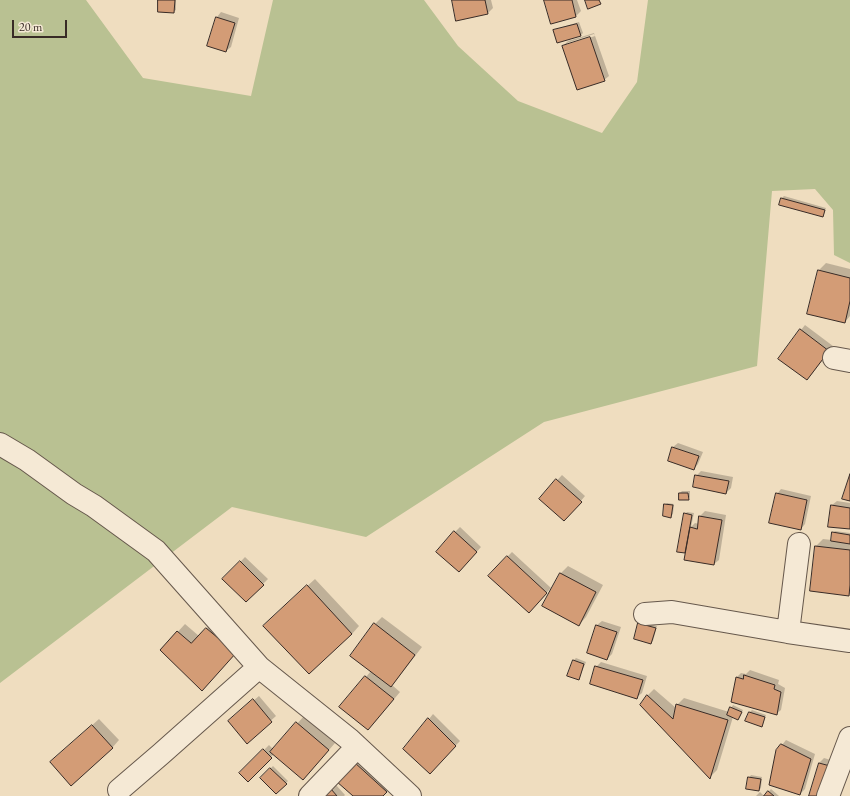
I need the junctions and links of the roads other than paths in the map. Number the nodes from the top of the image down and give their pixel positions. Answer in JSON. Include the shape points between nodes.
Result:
{"nodes":[{"id":1,"x":0,"y":444,"type":"edge"},
{"id":2,"x":799,"y":544,"type":"dead end"},
{"id":3,"x":645,"y":614,"type":"dead end"},
{"id":4,"x":788,"y":632,"type":"junction"},
{"id":5,"x":850,"y":641,"type":"edge"},
{"id":6,"x":259,"y":667,"type":"junction"},
{"id":7,"x":850,"y":738,"type":"edge"},
{"id":8,"x":357,"y":747,"type":"junction"},
{"id":9,"x":838,"y":785,"type":"edge"},
{"id":10,"x":119,"y":790,"type":"dead end"},
{"id":11,"x":310,"y":796,"type":"edge"},
{"id":12,"x":410,"y":796,"type":"edge"}],
"edges":[{"from":1,"to":6,"type":"street","via":[[27,460],[156,551]]},
{"from":2,"to":4,"type":"street"},
{"from":3,"to":4,"type":"street","via":[[672,612]]},
{"from":4,"to":5,"type":"street"},
{"from":6,"to":8,"type":"street"},
{"from":6,"to":10,"type":"street"},
{"from":7,"to":9,"type":"street"},
{"from":8,"to":11,"type":"street"},
{"from":8,"to":12,"type":"street"}]}
